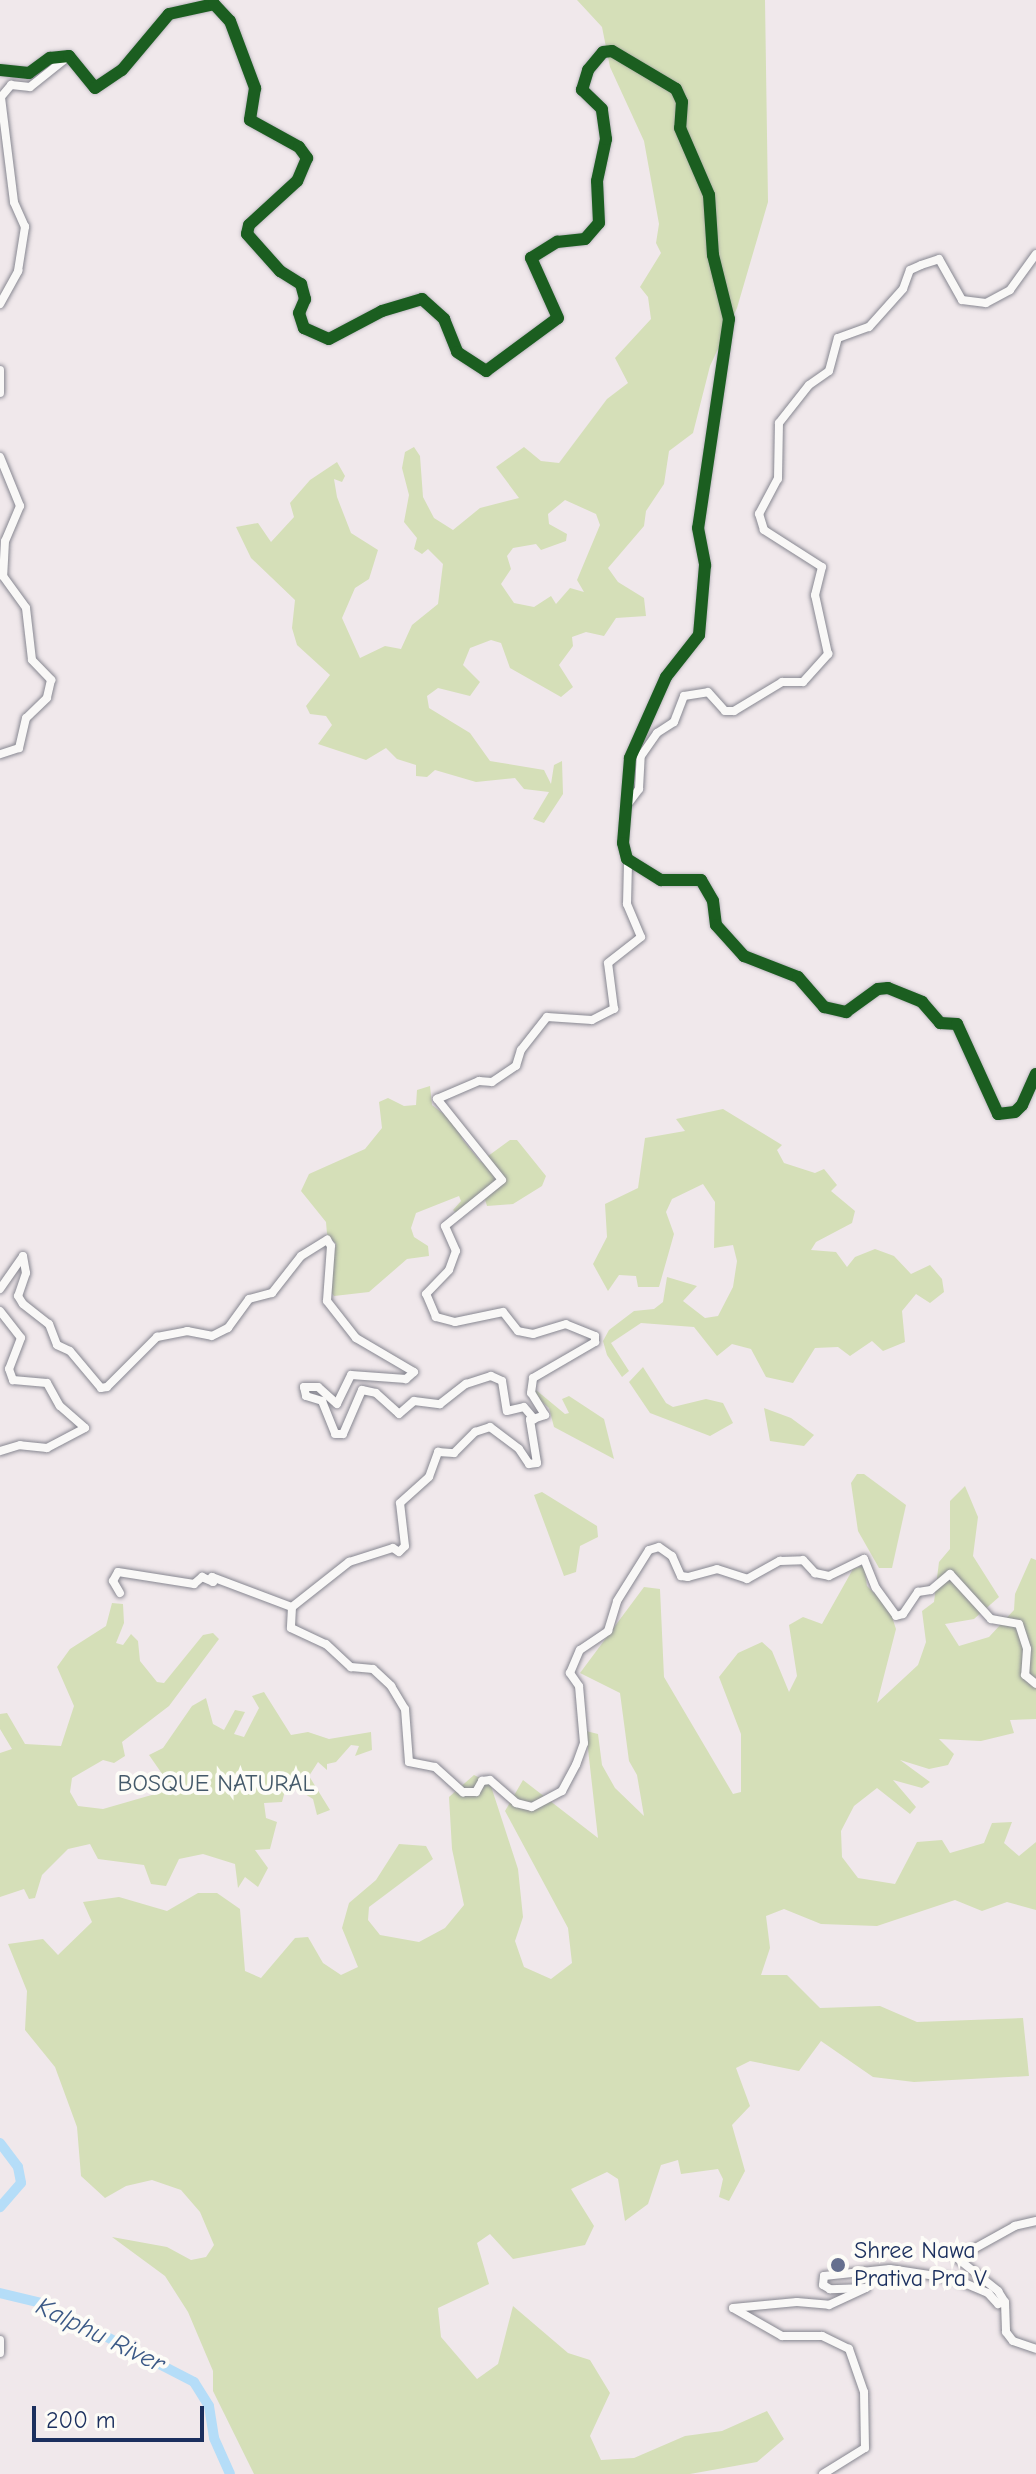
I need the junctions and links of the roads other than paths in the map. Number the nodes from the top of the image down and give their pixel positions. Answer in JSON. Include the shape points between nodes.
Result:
{"nodes":[{"id":1,"x":69,"y":56,"type":"junction"},
{"id":2,"x":0,"y":70,"type":"edge"},
{"id":3,"x":1036,"y":254,"type":"edge"},
{"id":4,"x":0,"y":304,"type":"edge"},
{"id":5,"x":0,"y":370,"type":"edge"},
{"id":6,"x":0,"y":393,"type":"edge"},
{"id":7,"x":0,"y":457,"type":"edge"},
{"id":8,"x":0,"y":754,"type":"edge"},
{"id":9,"x":627,"y":805,"type":"junction"},
{"id":10,"x":627,"y":859,"type":"junction"},
{"id":11,"x":1036,"y":1074,"type":"edge"},
{"id":12,"x":0,"y":1289,"type":"edge"},
{"id":13,"x":0,"y":1311,"type":"edge"},
{"id":14,"x":534,"y":1419,"type":"junction"},
{"id":15,"x":0,"y":1451,"type":"edge"},
{"id":16,"x":120,"y":1593,"type":"dead end"},
{"id":17,"x":292,"y":1607,"type":"junction"},
{"id":18,"x":1036,"y":1684,"type":"edge"},
{"id":19,"x":1036,"y":2221,"type":"edge"},
{"id":20,"x":1005,"y":2302,"type":"junction"},
{"id":21,"x":0,"y":2340,"type":"edge"},
{"id":22,"x":1036,"y":2349,"type":"edge"},
{"id":23,"x":0,"y":2353,"type":"edge"},
{"id":24,"x":823,"y":2474,"type":"edge"}],
"edges":[{"from":1,"to":2,"type":"street","via":[[50,58],[29,73]]},
{"from":1,"to":4,"type":"street","via":[[30,87],[11,85],[1,97],[14,202],[25,227],[18,271]]},
{"from":1,"to":9,"type":"street","via":[[95,88],[122,70],[169,14],[219,7],[230,21],[255,88],[250,120],[299,147],[307,158],[297,181],[249,225],[247,234],[280,271],[301,284],[304,328],[329,339],[382,311],[422,299],[444,319],[457,352],[486,371],[558,318],[531,258],[557,242],[585,239],[599,223],[597,181],[606,139],[602,109],[582,90],[588,70],[603,52],[612,51],[681,94],[680,128],[709,195],[713,255],[729,319],[698,528],[705,565],[699,635],[666,677],[648,714],[630,758]]},
{"from":3,"to":9,"type":"street","via":[[1010,290],[986,303],[962,300],[939,259],[921,265],[910,270],[903,289],[869,327],[838,338],[829,371],[809,385],[779,423],[778,479],[759,514],[764,530],[822,567],[815,595],[828,654],[803,682],[782,682],[734,711],[725,711],[708,692],[684,696],[674,722],[657,733],[641,756],[639,789]]},
{"from":5,"to":6,"type":"street"},
{"from":7,"to":8,"type":"street","via":[[20,506],[5,541],[3,576],[26,608],[28,650],[51,680],[51,690],[26,718],[19,748]]},
{"from":9,"to":10,"type":"street"},
{"from":10,"to":11,"type":"street","via":[[661,880],[701,880],[713,901],[716,925],[744,956],[798,977],[824,1007],[846,1012],[878,989],[888,988],[922,1002],[940,1023],[957,1024],[998,1114],[1015,1112],[1022,1105]]},
{"from":10,"to":14,"type":"street","via":[[627,904],[641,937],[608,963],[614,1009],[592,1020],[547,1017],[521,1050],[516,1066],[492,1082],[479,1081],[437,1099],[502,1180],[445,1226],[456,1251],[449,1270],[426,1294],[436,1317],[455,1322],[503,1312],[518,1331],[533,1334],[566,1324],[595,1336],[595,1342],[533,1378],[531,1393],[545,1415]]},
{"from":12,"to":14,"type":"street","via":[[23,1256],[26,1273],[18,1296],[49,1324],[57,1345],[70,1351],[101,1388],[157,1337],[187,1331],[212,1336],[228,1328],[249,1299],[272,1293],[301,1256],[327,1240],[327,1301],[356,1338],[414,1372],[406,1379],[351,1375],[337,1404],[318,1387],[304,1387],[306,1396],[322,1401],[335,1434],[343,1434],[362,1390],[376,1393],[399,1414],[414,1401],[440,1404],[466,1384],[491,1376],[502,1381],[507,1411],[524,1407]]},
{"from":13,"to":15,"type":"street","via":[[21,1338],[9,1369],[13,1380],[47,1383],[60,1406],[85,1428],[47,1448],[20,1445]]},
{"from":14,"to":17,"type":"street","via":[[530,1420],[537,1463],[529,1464],[490,1427],[475,1432],[454,1453],[438,1452],[429,1477],[400,1503],[405,1546],[399,1552],[393,1548],[349,1562]]},
{"from":16,"to":17,"type":"street","via":[[113,1581],[118,1572],[194,1584],[202,1577],[213,1582],[212,1577]]},
{"from":17,"to":18,"type":"street","via":[[291,1628],[326,1644],[351,1667],[373,1669],[391,1686],[405,1709],[409,1762],[435,1767],[463,1792],[476,1792],[482,1781],[490,1780],[516,1803],[532,1807],[562,1791],[584,1743],[579,1686],[570,1673],[580,1650],[608,1631],[617,1601],[649,1550],[659,1547],[672,1556],[681,1576],[688,1577],[717,1569],[747,1579],[780,1561],[803,1560],[815,1573],[829,1576],[864,1559],[896,1616],[918,1592],[931,1590],[950,1574],[991,1619],[1019,1624],[1027,1649],[1025,1675]]},
{"from":19,"to":20,"type":"street","via":[[958,2255],[959,2264],[976,2272]]},
{"from":20,"to":22,"type":"street","via":[[1006,2332],[1022,2348]]},
{"from":20,"to":24,"type":"street","via":[[998,2304],[988,2293],[955,2279],[890,2269],[824,2276],[823,2285],[830,2289],[866,2288],[829,2305],[733,2308],[782,2336],[822,2336],[849,2349],[864,2392],[865,2448]]},
{"from":21,"to":23,"type":"street"}]}
